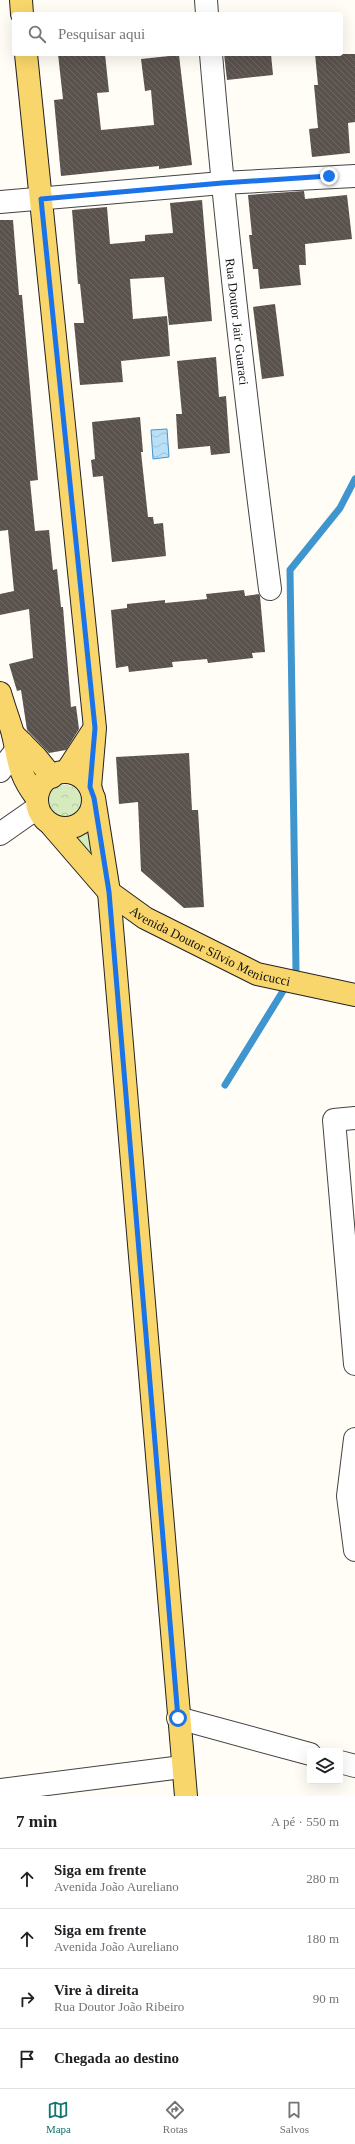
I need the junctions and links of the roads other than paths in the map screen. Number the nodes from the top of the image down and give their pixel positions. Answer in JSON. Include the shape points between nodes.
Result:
{"nodes":[{"id":1,"x":21,"y":0,"type":"edge"},
{"id":2,"x":206,"y":0,"type":"edge"},
{"id":3,"x":22,"y":12,"type":"edge"},
{"id":4,"x":208,"y":12,"type":"edge"},
{"id":5,"x":26,"y":56,"type":"edge"},
{"id":6,"x":211,"y":56,"type":"edge"},
{"id":7,"x":355,"y":176,"type":"edge"},
{"id":8,"x":222,"y":183,"type":"junction"},
{"id":9,"x":41,"y":199,"type":"junction"},
{"id":10,"x":0,"y":202,"type":"edge"},
{"id":11,"x":270,"y":589,"type":"dead end"},
{"id":12,"x":0,"y":693,"type":"edge"},
{"id":13,"x":95,"y":728,"type":"junction"},
{"id":14,"x":17,"y":743,"type":"junction"},
{"id":15,"x":0,"y":771,"type":"edge"},
{"id":16,"x":59,"y":774,"type":"junction"},
{"id":17,"x":92,"y":792,"type":"junction"},
{"id":18,"x":37,"y":802,"type":"junction"},
{"id":19,"x":52,"y":826,"type":"junction"},
{"id":20,"x":0,"y":834,"type":"edge"},
{"id":21,"x":109,"y":892,"type":"junction"},
{"id":22,"x":355,"y":995,"type":"edge"},
{"id":23,"x":355,"y":1118,"type":"edge"},
{"id":24,"x":355,"y":1364,"type":"edge"},
{"id":25,"x":355,"y":1439,"type":"edge"},
{"id":26,"x":352,"y":1496,"type":"edge"},
{"id":27,"x":355,"y":1550,"type":"edge"},
{"id":28,"x":178,"y":1718,"type":"junction"},
{"id":29,"x":307,"y":1753,"type":"edge"},
{"id":30,"x":343,"y":1763,"type":"edge"},
{"id":31,"x":355,"y":1766,"type":"edge"},
{"id":32,"x":182,"y":1767,"type":"junction"},
{"id":33,"x":0,"y":1790,"type":"edge"},
{"id":34,"x":186,"y":1796,"type":"edge"}],
"edges":[{"from":1,"to":3,"type":"main road"},
{"from":2,"to":4,"type":"street"},
{"from":5,"to":9,"type":"main road"},
{"from":6,"to":8,"type":"street","name":"Rua Doutor Jair Guaraci"},
{"from":7,"to":8,"type":"street"},
{"from":8,"to":9,"type":"street"},
{"from":8,"to":11,"type":"street","name":"Rua Doutor Jair Guaraci"},
{"from":9,"to":10,"type":"street"},
{"from":9,"to":13,"type":"main road"},
{"from":12,"to":14,"type":"main road"},
{"from":13,"to":16,"type":"main road"},
{"from":13,"to":17,"type":"main road"},
{"from":14,"to":15,"type":"street"},
{"from":14,"to":16,"type":"main road"},
{"from":14,"to":18,"type":"main road","via":[[22,777]]},
{"from":16,"to":17,"type":"main road","via":[[75,773],[84,778]]},
{"from":16,"to":18,"type":"main road","via":[[40,785]]},
{"from":17,"to":19,"type":"main road","via":[[92,809],[86,819],[76,826],[64,829]]},
{"from":17,"to":21,"type":"main road"},
{"from":18,"to":19,"type":"main road","via":[[43,819]]},
{"from":18,"to":20,"type":"street"},
{"from":19,"to":21,"type":"main road","name":"Avenida Doutor Sílvio Menicucci"},
{"from":21,"to":22,"type":"main road","name":"Avenida Doutor Sílvio Menicucci","via":[[144,918],[257,974]]},
{"from":21,"to":28,"type":"main road"},
{"from":23,"to":24,"type":"street","via":[[334,1120]]},
{"from":25,"to":26,"type":"street"},
{"from":26,"to":27,"type":"street"},
{"from":28,"to":29,"type":"street"},
{"from":28,"to":32,"type":"main road"},
{"from":30,"to":31,"type":"street"},
{"from":32,"to":33,"type":"street"},
{"from":32,"to":34,"type":"main road"}]}
